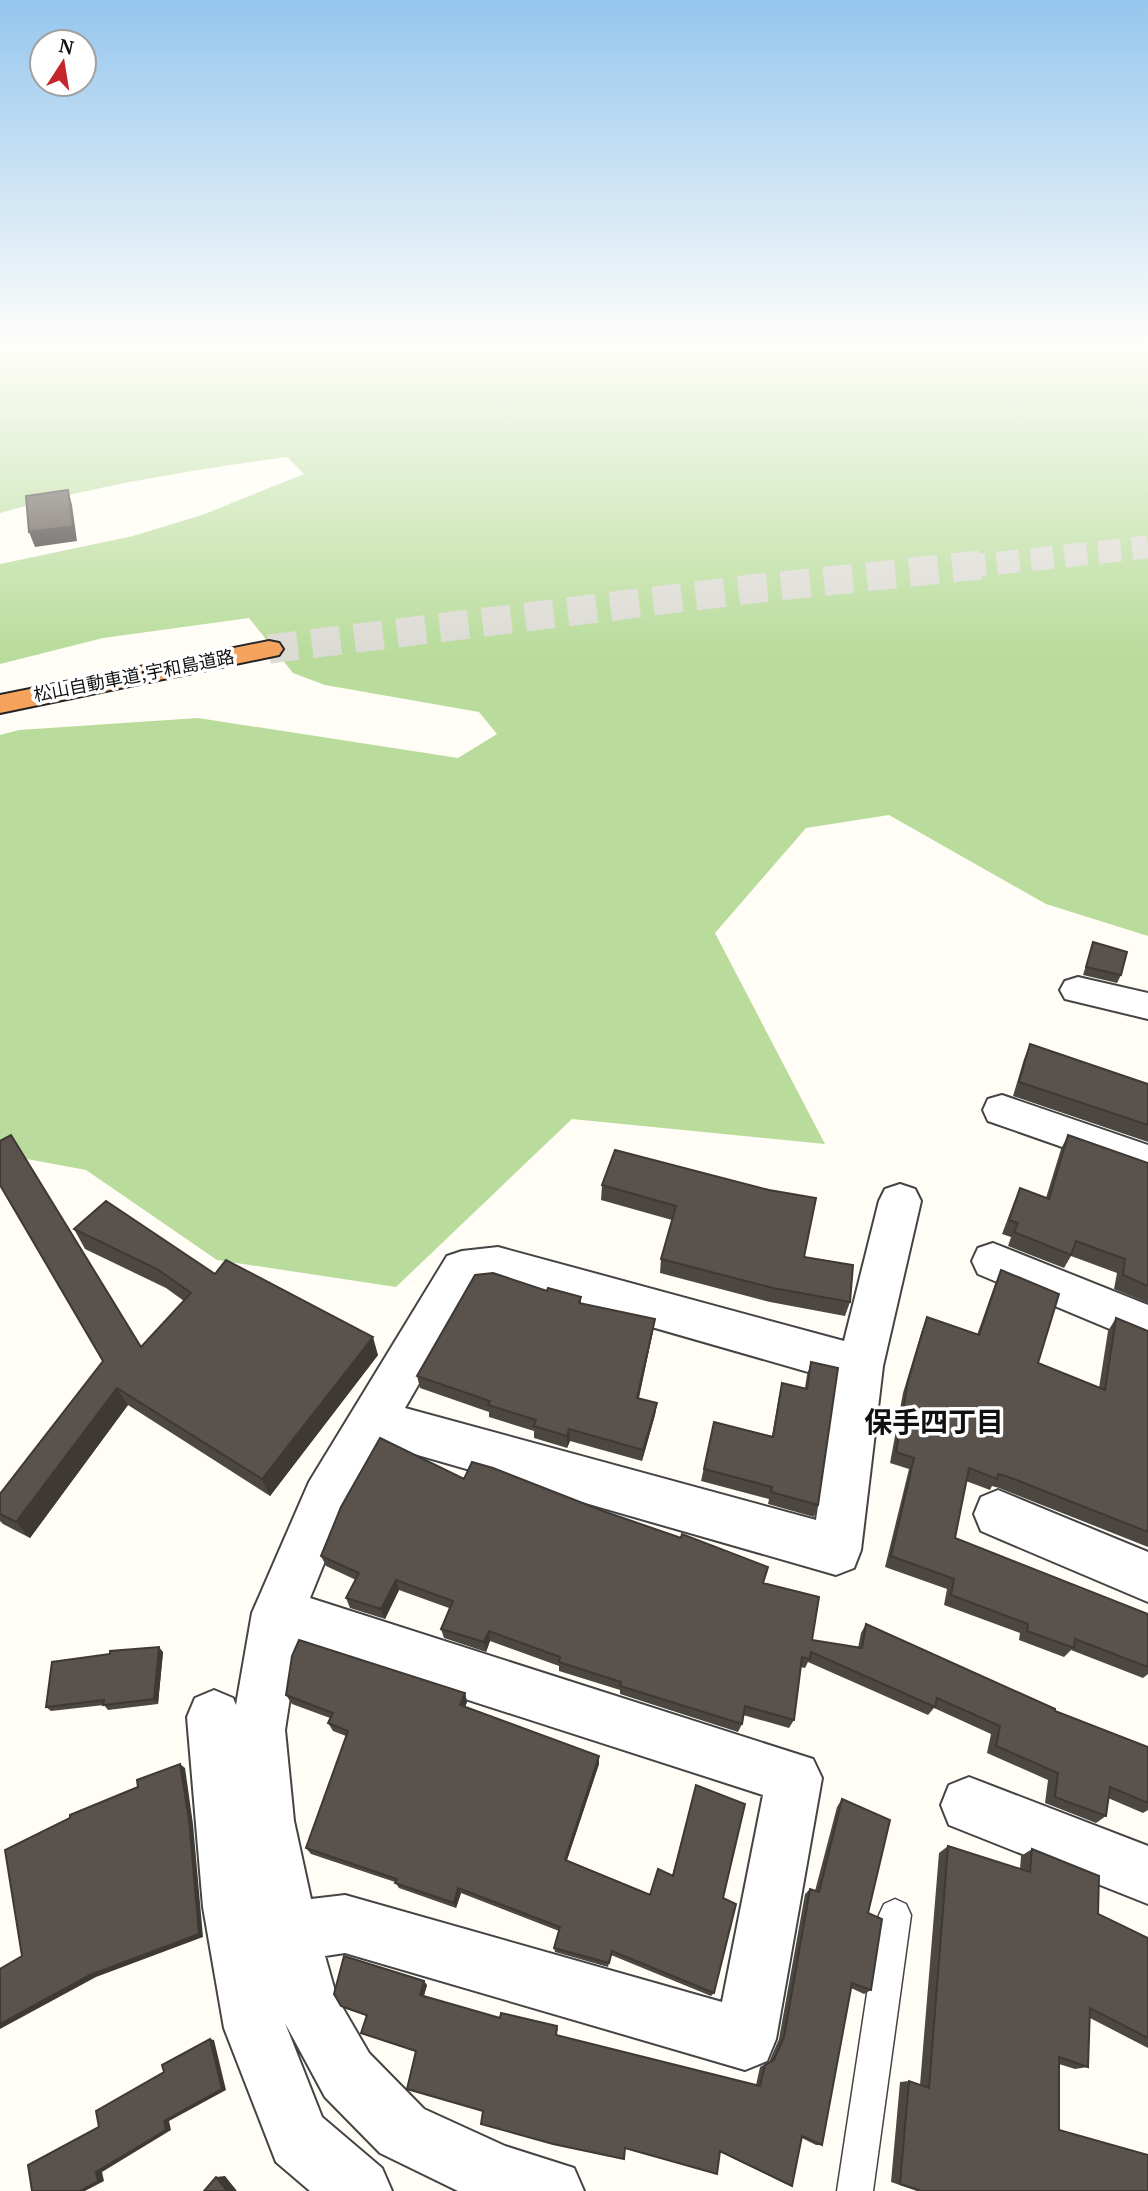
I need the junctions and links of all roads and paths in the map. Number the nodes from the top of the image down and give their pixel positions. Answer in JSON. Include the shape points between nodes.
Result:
{"nodes":[{"id":1,"x":268,"y":649,"type":"tunnel mouth"},
{"id":2,"x":0,"y":706,"type":"edge"},
{"id":3,"x":1078,"y":990,"type":"dead end"},
{"id":4,"x":1148,"y":1006,"type":"edge"},
{"id":5,"x":1002,"y":1110,"type":"dead end"},
{"id":6,"x":1148,"y":1161,"type":"edge"},
{"id":7,"x":900,"y":1201,"type":"dead end"},
{"id":8,"x":993,"y":1261,"type":"dead end"},
{"id":9,"x":1148,"y":1325,"type":"edge"},
{"id":10,"x":860,"y":1367,"type":"junction"},
{"id":11,"x":371,"y":1420,"type":"junction"},
{"id":12,"x":998,"y":1514,"type":"dead end"},
{"id":13,"x":1148,"y":1577,"type":"edge"},
{"id":14,"x":278,"y":1613,"type":"junction"},
{"id":15,"x":214,"y":1717,"type":"dead end"},
{"id":16,"x":969,"y":1805,"type":"dead end"},
{"id":17,"x":1148,"y":1875,"type":"edge"},
{"id":18,"x":895,"y":1915,"type":"dead end"},
{"id":19,"x":288,"y":1931,"type":"junction"},
{"id":20,"x":359,"y":2191,"type":"edge"},
{"id":21,"x":551,"y":2191,"type":"edge"},
{"id":22,"x":856,"y":2191,"type":"edge"}],
"edges":[{"from":1,"to":2,"type":"highway","name":"松山自動車道;宇和島道路"},
{"from":3,"to":4,"type":"street"},
{"from":5,"to":6,"type":"street"},
{"from":7,"to":10,"type":"street"},
{"from":8,"to":9,"type":"street"},
{"from":10,"to":11,"type":"street","via":[[498,1265],[461,1269]]},
{"from":10,"to":11,"type":"street","via":[[836,1550]]},
{"from":11,"to":14,"type":"street","via":[[326,1499]]},
{"from":12,"to":13,"type":"street"},
{"from":14,"to":19,"type":"street","via":[[258,1730],[266,1821]]},
{"from":14,"to":19,"type":"street","via":[[794,1778],[745,2039],[345,1924]]},
{"from":15,"to":20,"type":"street","via":[[232,1907],[255,2028],[299,2139]]},
{"from":16,"to":17,"type":"street"},
{"from":18,"to":22,"type":"lane"},
{"from":19,"to":21,"type":"street","via":[[310,2011],[347,2075],[402,2131],[499,2177]]}]}
